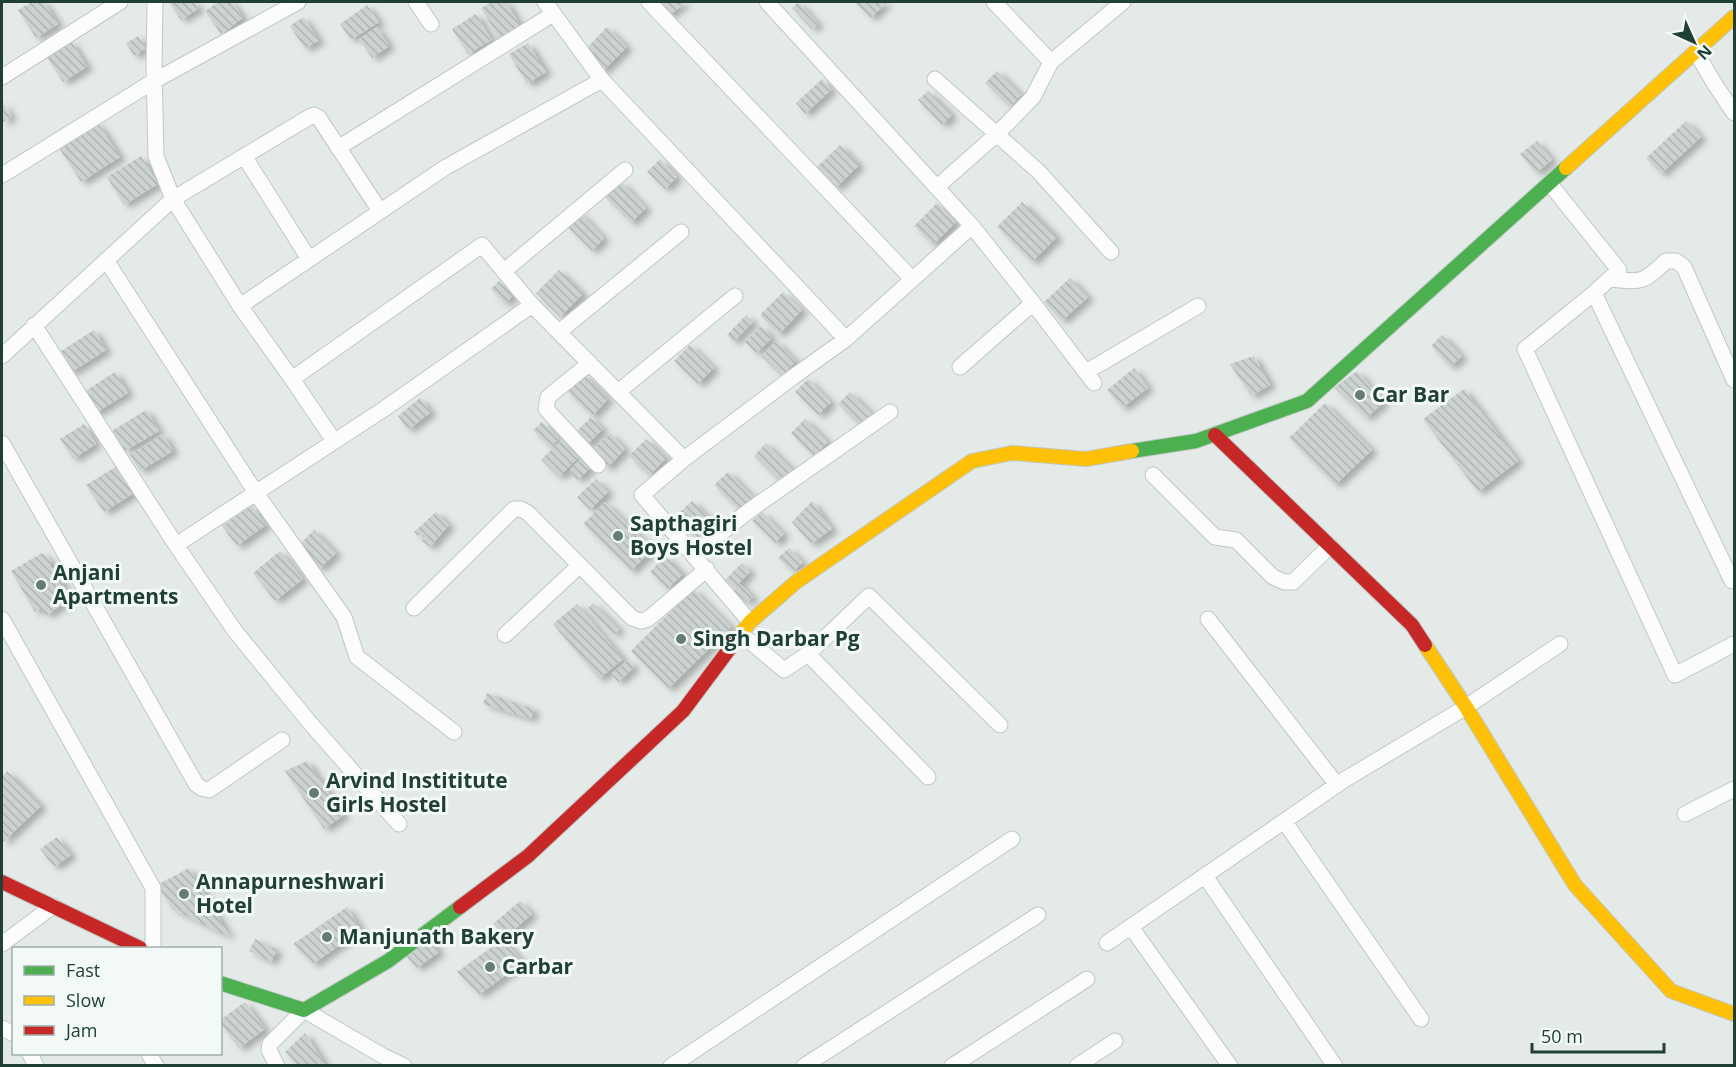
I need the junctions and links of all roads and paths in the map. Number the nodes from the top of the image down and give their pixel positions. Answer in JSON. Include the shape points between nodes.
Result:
{"nodes":[{"id":1,"x":120,"y":2,"type":"edge"},
{"id":2,"x":155,"y":2,"type":"edge"},
{"id":3,"x":298,"y":2,"type":"edge"},
{"id":4,"x":416,"y":2,"type":"edge"},
{"id":5,"x":649,"y":2,"type":"edge"},
{"id":6,"x":994,"y":2,"type":"edge"},
{"id":7,"x":1122,"y":2,"type":"edge"},
{"id":8,"x":772,"y":3,"type":"edge"},
{"id":9,"x":549,"y":8,"type":"edge"},
{"id":10,"x":1734,"y":17,"type":"edge"},
{"id":11,"x":431,"y":24,"type":"dead end"},
{"id":12,"x":1696,"y":52,"type":"junction"},
{"id":13,"x":1051,"y":62,"type":"junction"},
{"id":14,"x":2,"y":77,"type":"edge"},
{"id":15,"x":935,"y":79,"type":"dead end"},
{"id":16,"x":602,"y":80,"type":"junction"},
{"id":17,"x":154,"y":81,"type":"junction"},
{"id":18,"x":1734,"y":113,"type":"edge"},
{"id":19,"x":997,"y":134,"type":"junction"},
{"id":20,"x":338,"y":148,"type":"junction"},
{"id":21,"x":244,"y":156,"type":"junction"},
{"id":22,"x":625,"y":170,"type":"dead end"},
{"id":23,"x":2,"y":172,"type":"edge"},
{"id":24,"x":1550,"y":184,"type":"junction"},
{"id":25,"x":937,"y":187,"type":"junction"},
{"id":26,"x":173,"y":199,"type":"junction"},
{"id":27,"x":380,"y":211,"type":"junction"},
{"id":28,"x":972,"y":226,"type":"junction"},
{"id":29,"x":681,"y":232,"type":"dead end"},
{"id":30,"x":1111,"y":252,"type":"dead end"},
{"id":31,"x":309,"y":259,"type":"junction"},
{"id":32,"x":106,"y":260,"type":"junction"},
{"id":33,"x":504,"y":271,"type":"junction"},
{"id":34,"x":912,"y":279,"type":"junction"},
{"id":35,"x":1609,"y":279,"type":"junction"},
{"id":36,"x":1594,"y":293,"type":"junction"},
{"id":37,"x":735,"y":296,"type":"dead end"},
{"id":38,"x":1034,"y":303,"type":"junction"},
{"id":39,"x":532,"y":305,"type":"junction"},
{"id":40,"x":240,"y":306,"type":"junction"},
{"id":41,"x":1198,"y":306,"type":"dead end"},
{"id":42,"x":34,"y":325,"type":"junction"},
{"id":43,"x":559,"y":332,"type":"junction"},
{"id":44,"x":846,"y":339,"type":"junction"},
{"id":45,"x":2,"y":356,"type":"edge"},
{"id":46,"x":590,"y":363,"type":"junction"},
{"id":47,"x":960,"y":367,"type":"dead end"},
{"id":48,"x":292,"y":379,"type":"junction"},
{"id":49,"x":1734,"y":380,"type":"edge"},
{"id":50,"x":618,"y":392,"type":"junction"},
{"id":51,"x":890,"y":412,"type":"dead end"},
{"id":52,"x":1215,"y":435,"type":"junction"},
{"id":53,"x":334,"y":441,"type":"junction"},
{"id":54,"x":2,"y":442,"type":"edge"},
{"id":55,"x":684,"y":459,"type":"junction"},
{"id":56,"x":598,"y":465,"type":"dead end"},
{"id":57,"x":1153,"y":475,"type":"dead end"},
{"id":58,"x":256,"y":493,"type":"junction"},
{"id":59,"x":176,"y":545,"type":"junction"},
{"id":60,"x":1330,"y":546,"type":"junction"},
{"id":61,"x":694,"y":554,"type":"junction"},
{"id":62,"x":580,"y":565,"type":"junction"},
{"id":63,"x":707,"y":569,"type":"junction"},
{"id":64,"x":1732,"y":581,"type":"dead end"},
{"id":65,"x":414,"y":608,"type":"dead end"},
{"id":66,"x":2,"y":619,"type":"edge"},
{"id":67,"x":1208,"y":619,"type":"dead end"},
{"id":68,"x":745,"y":628,"type":"junction"},
{"id":69,"x":505,"y":635,"type":"dead end"},
{"id":70,"x":1560,"y":644,"type":"dead end"},
{"id":71,"x":1734,"y":644,"type":"edge"},
{"id":72,"x":808,"y":654,"type":"junction"},
{"id":73,"x":1466,"y":707,"type":"junction"},
{"id":74,"x":1000,"y":725,"type":"dead end"},
{"id":75,"x":454,"y":732,"type":"dead end"},
{"id":76,"x":282,"y":740,"type":"dead end"},
{"id":77,"x":928,"y":777,"type":"dead end"},
{"id":78,"x":1336,"y":785,"type":"junction"},
{"id":79,"x":1734,"y":789,"type":"edge"},
{"id":80,"x":1685,"y":814,"type":"dead end"},
{"id":81,"x":1284,"y":821,"type":"junction"},
{"id":82,"x":399,"y":824,"type":"dead end"},
{"id":83,"x":1012,"y":839,"type":"dead end"},
{"id":84,"x":1205,"y":876,"type":"junction"},
{"id":85,"x":2,"y":882,"type":"edge"},
{"id":86,"x":52,"y":906,"type":"junction"},
{"id":87,"x":1038,"y":915,"type":"dead end"},
{"id":88,"x":1131,"y":927,"type":"junction"},
{"id":89,"x":2,"y":944,"type":"edge"},
{"id":90,"x":1107,"y":944,"type":"dead end"},
{"id":91,"x":138,"y":947,"type":"edge"},
{"id":92,"x":153,"y":947,"type":"edge"},
{"id":93,"x":1087,"y":979,"type":"dead end"},
{"id":94,"x":222,"y":985,"type":"edge"},
{"id":95,"x":304,"y":1010,"type":"junction"},
{"id":96,"x":1734,"y":1014,"type":"edge"},
{"id":97,"x":1421,"y":1019,"type":"dead end"},
{"id":98,"x":1115,"y":1041,"type":"dead end"},
{"id":99,"x":277,"y":1065,"type":"edge"},
{"id":100,"x":404,"y":1065,"type":"edge"},
{"id":101,"x":671,"y":1065,"type":"edge"},
{"id":102,"x":804,"y":1065,"type":"edge"},
{"id":103,"x":952,"y":1065,"type":"edge"},
{"id":104,"x":1077,"y":1065,"type":"edge"},
{"id":105,"x":1230,"y":1065,"type":"edge"},
{"id":106,"x":1335,"y":1065,"type":"edge"}],
"edges":[{"from":1,"to":14,"type":"street"},
{"from":2,"to":17,"type":"street"},
{"from":3,"to":17,"type":"street"},
{"from":4,"to":11,"type":"street"},
{"from":5,"to":34,"type":"street"},
{"from":6,"to":13,"type":"street"},
{"from":7,"to":13,"type":"street"},
{"from":8,"to":25,"type":"street"},
{"from":9,"to":16,"type":"street"},
{"from":9,"to":20,"type":"street"},
{"from":10,"to":12,"type":"street"},
{"from":12,"to":18,"type":"street"},
{"from":12,"to":24,"type":"street"},
{"from":13,"to":19,"type":"street","via":[[1033,97]]},
{"from":15,"to":19,"type":"street"},
{"from":16,"to":27,"type":"street","via":[[446,167]]},
{"from":16,"to":44,"type":"street"},
{"from":17,"to":23,"type":"street"},
{"from":17,"to":26,"type":"street","via":[[156,156]]},
{"from":19,"to":25,"type":"street"},
{"from":19,"to":30,"type":"street","via":[[1039,172]]},
{"from":20,"to":21,"type":"street","via":[[314,115]]},
{"from":20,"to":27,"type":"street"},
{"from":21,"to":26,"type":"street"},
{"from":21,"to":31,"type":"street"},
{"from":22,"to":33,"type":"street"},
{"from":24,"to":35,"type":"street","via":[[1619,270]]},
{"from":24,"to":52,"type":"street","via":[[1308,401]]},
{"from":25,"to":28,"type":"street"},
{"from":26,"to":32,"type":"street"},
{"from":26,"to":40,"type":"street"},
{"from":27,"to":31,"type":"street"},
{"from":28,"to":34,"type":"street"},
{"from":28,"to":38,"type":"street"},
{"from":29,"to":43,"type":"street"},
{"from":31,"to":40,"type":"street"},
{"from":32,"to":42,"type":"street"},
{"from":32,"to":58,"type":"street"},
{"from":33,"to":39,"type":"street"},
{"from":33,"to":48,"type":"street","via":[[482,245]]},
{"from":34,"to":44,"type":"street"},
{"from":35,"to":36,"type":"street"},
{"from":35,"to":49,"type":"street","via":[[1637,282],[1666,261],[1676,261],[1684,267]]},
{"from":36,"to":64,"type":"street"},
{"from":36,"to":71,"type":"street","via":[[1525,349],[1675,675]]},
{"from":37,"to":50,"type":"street"},
{"from":38,"to":41,"type":"street","via":[[1090,378]]},
{"from":38,"to":47,"type":"street"},
{"from":39,"to":43,"type":"street"},
{"from":39,"to":53,"type":"street"},
{"from":40,"to":48,"type":"street"},
{"from":42,"to":45,"type":"street"},
{"from":42,"to":59,"type":"street"},
{"from":43,"to":46,"type":"street"},
{"from":44,"to":55,"type":"street"},
{"from":46,"to":50,"type":"street"},
{"from":46,"to":56,"type":"street","via":[[548,397],[546,409]]},
{"from":48,"to":53,"type":"street"},
{"from":50,"to":55,"type":"street"},
{"from":51,"to":61,"type":"street"},
{"from":52,"to":60,"type":"street"},
{"from":52,"to":68,"type":"street","via":[[1086,459],[1012,453],[972,461],[796,582]]},
{"from":53,"to":58,"type":"street"},
{"from":54,"to":76,"type":"street","via":[[196,784],[209,790]]},
{"from":55,"to":61,"type":"street","via":[[642,495]]},
{"from":57,"to":60,"type":"street","via":[[1215,537],[1236,540],[1273,577],[1284,582],[1293,582]]},
{"from":58,"to":59,"type":"street"},
{"from":58,"to":75,"type":"street","via":[[344,617],[357,657]]},
{"from":59,"to":82,"type":"street","via":[[235,631]]},
{"from":60,"to":73,"type":"street","via":[[1412,626]]},
{"from":61,"to":63,"type":"street"},
{"from":62,"to":63,"type":"street","via":[[632,618],[641,621]]},
{"from":62,"to":65,"type":"street","via":[[528,513],[514,509]]},
{"from":62,"to":69,"type":"street"},
{"from":63,"to":68,"type":"street"},
{"from":66,"to":92,"type":"street","via":[[153,888]]},
{"from":67,"to":78,"type":"street"},
{"from":68,"to":72,"type":"street","via":[[784,670]]},
{"from":68,"to":95,"type":"street","via":[[683,711],[528,856],[388,961]]},
{"from":70,"to":73,"type":"street"},
{"from":72,"to":74,"type":"street","via":[[869,596]]},
{"from":72,"to":77,"type":"street"},
{"from":73,"to":78,"type":"street"},
{"from":73,"to":96,"type":"street","via":[[1575,885],[1671,991]]},
{"from":78,"to":81,"type":"street"},
{"from":79,"to":80,"type":"street"},
{"from":81,"to":84,"type":"street"},
{"from":81,"to":97,"type":"street"},
{"from":83,"to":101,"type":"street"},
{"from":84,"to":88,"type":"street"},
{"from":84,"to":106,"type":"street"},
{"from":85,"to":86,"type":"street"},
{"from":86,"to":89,"type":"street"},
{"from":86,"to":91,"type":"street"},
{"from":87,"to":102,"type":"street"},
{"from":88,"to":90,"type":"street"},
{"from":88,"to":105,"type":"street"},
{"from":93,"to":103,"type":"street"},
{"from":94,"to":95,"type":"street"},
{"from":95,"to":99,"type":"street","via":[[270,1044]]},
{"from":95,"to":100,"type":"street"},
{"from":98,"to":104,"type":"street"}]}
